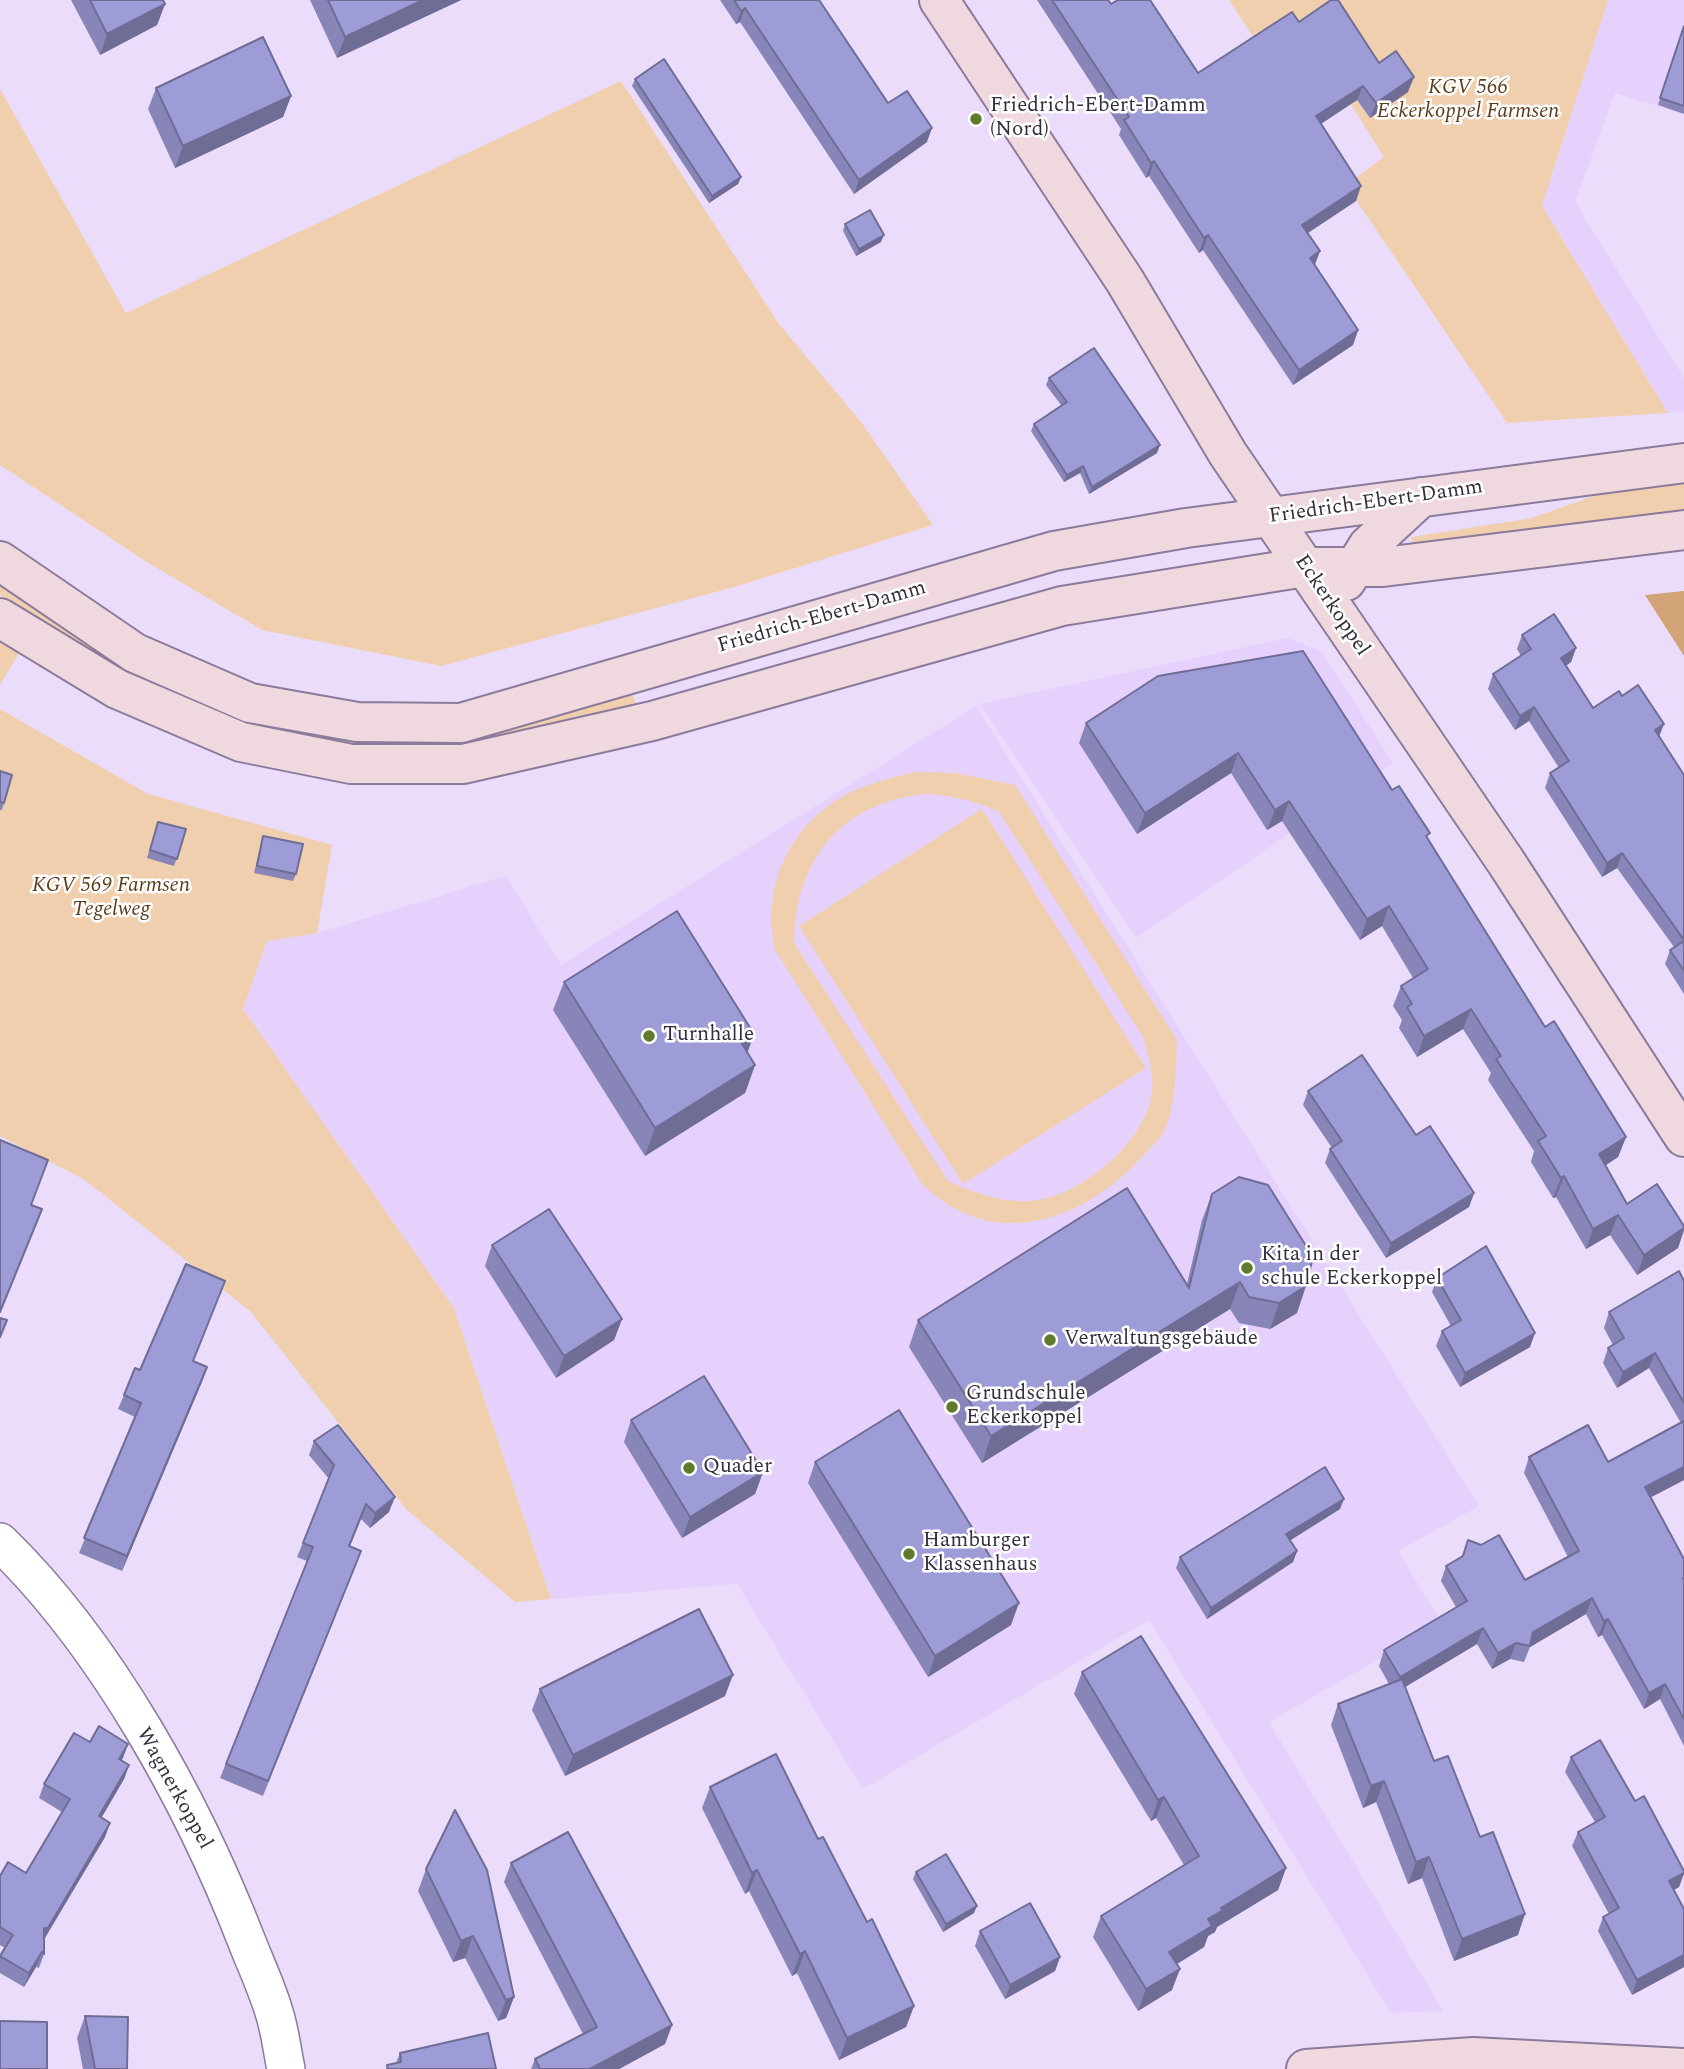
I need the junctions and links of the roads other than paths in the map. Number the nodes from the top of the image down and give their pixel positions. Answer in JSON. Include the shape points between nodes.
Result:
{"nodes":[{"id":1,"x":939,"y":0,"type":"edge"},
{"id":2,"x":1684,"y":463,"type":"edge"},
{"id":3,"x":1421,"y":497,"type":"junction"},
{"id":4,"x":1271,"y":517,"type":"junction"},
{"id":5,"x":1684,"y":530,"type":"edge"},
{"id":6,"x":0,"y":561,"type":"edge"},
{"id":7,"x":1355,"y":565,"type":"junction"},
{"id":8,"x":1304,"y":567,"type":"junction"},
{"id":9,"x":1335,"y":610,"type":"junction"},
{"id":10,"x":0,"y":618,"type":"edge"},
{"id":11,"x":1684,"y":1137,"type":"edge"},
{"id":12,"x":0,"y":1542,"type":"edge"},
{"id":13,"x":1684,"y":2068,"type":"edge"},
{"id":14,"x":286,"y":2069,"type":"edge"},
{"id":15,"x":1306,"y":2069,"type":"edge"}],
"edges":[{"from":1,"to":4,"type":"main road","name":"Eckerkoppel","via":[[1125,281],[1208,422]]},
{"from":2,"to":3,"type":"main road","name":"Friedrich-Ebert-Damm"},
{"from":3,"to":4,"type":"main road","name":"Friedrich-Ebert-Damm"},
{"from":3,"to":7,"type":"main road","via":[[1368,546]]},
{"from":4,"to":6,"type":"main road","name":"Friedrich-Ebert-Damm","via":[[1054,551],[461,723],[357,722],[250,703],[135,653]]},
{"from":4,"to":8,"type":"main road","name":"Eckerkoppel"},
{"from":5,"to":7,"type":"main road","via":[[1383,567]]},
{"from":7,"to":8,"type":"main road"},
{"from":7,"to":9,"type":"main road"},
{"from":8,"to":9,"type":"main road","name":"Eckerkoppel"},
{"from":8,"to":10,"type":"main road","via":[[1062,606],[652,721],[463,764],[351,764],[241,742],[117,689]]},
{"from":9,"to":11,"type":"main road","name":"Eckerkoppel"},
{"from":12,"to":14,"type":"street","name":"Wagnerkoppel","via":[[94,1652],[170,1775],[232,1903],[274,2012]]},
{"from":13,"to":15,"type":"main road","via":[[1473,2057]]}]}
